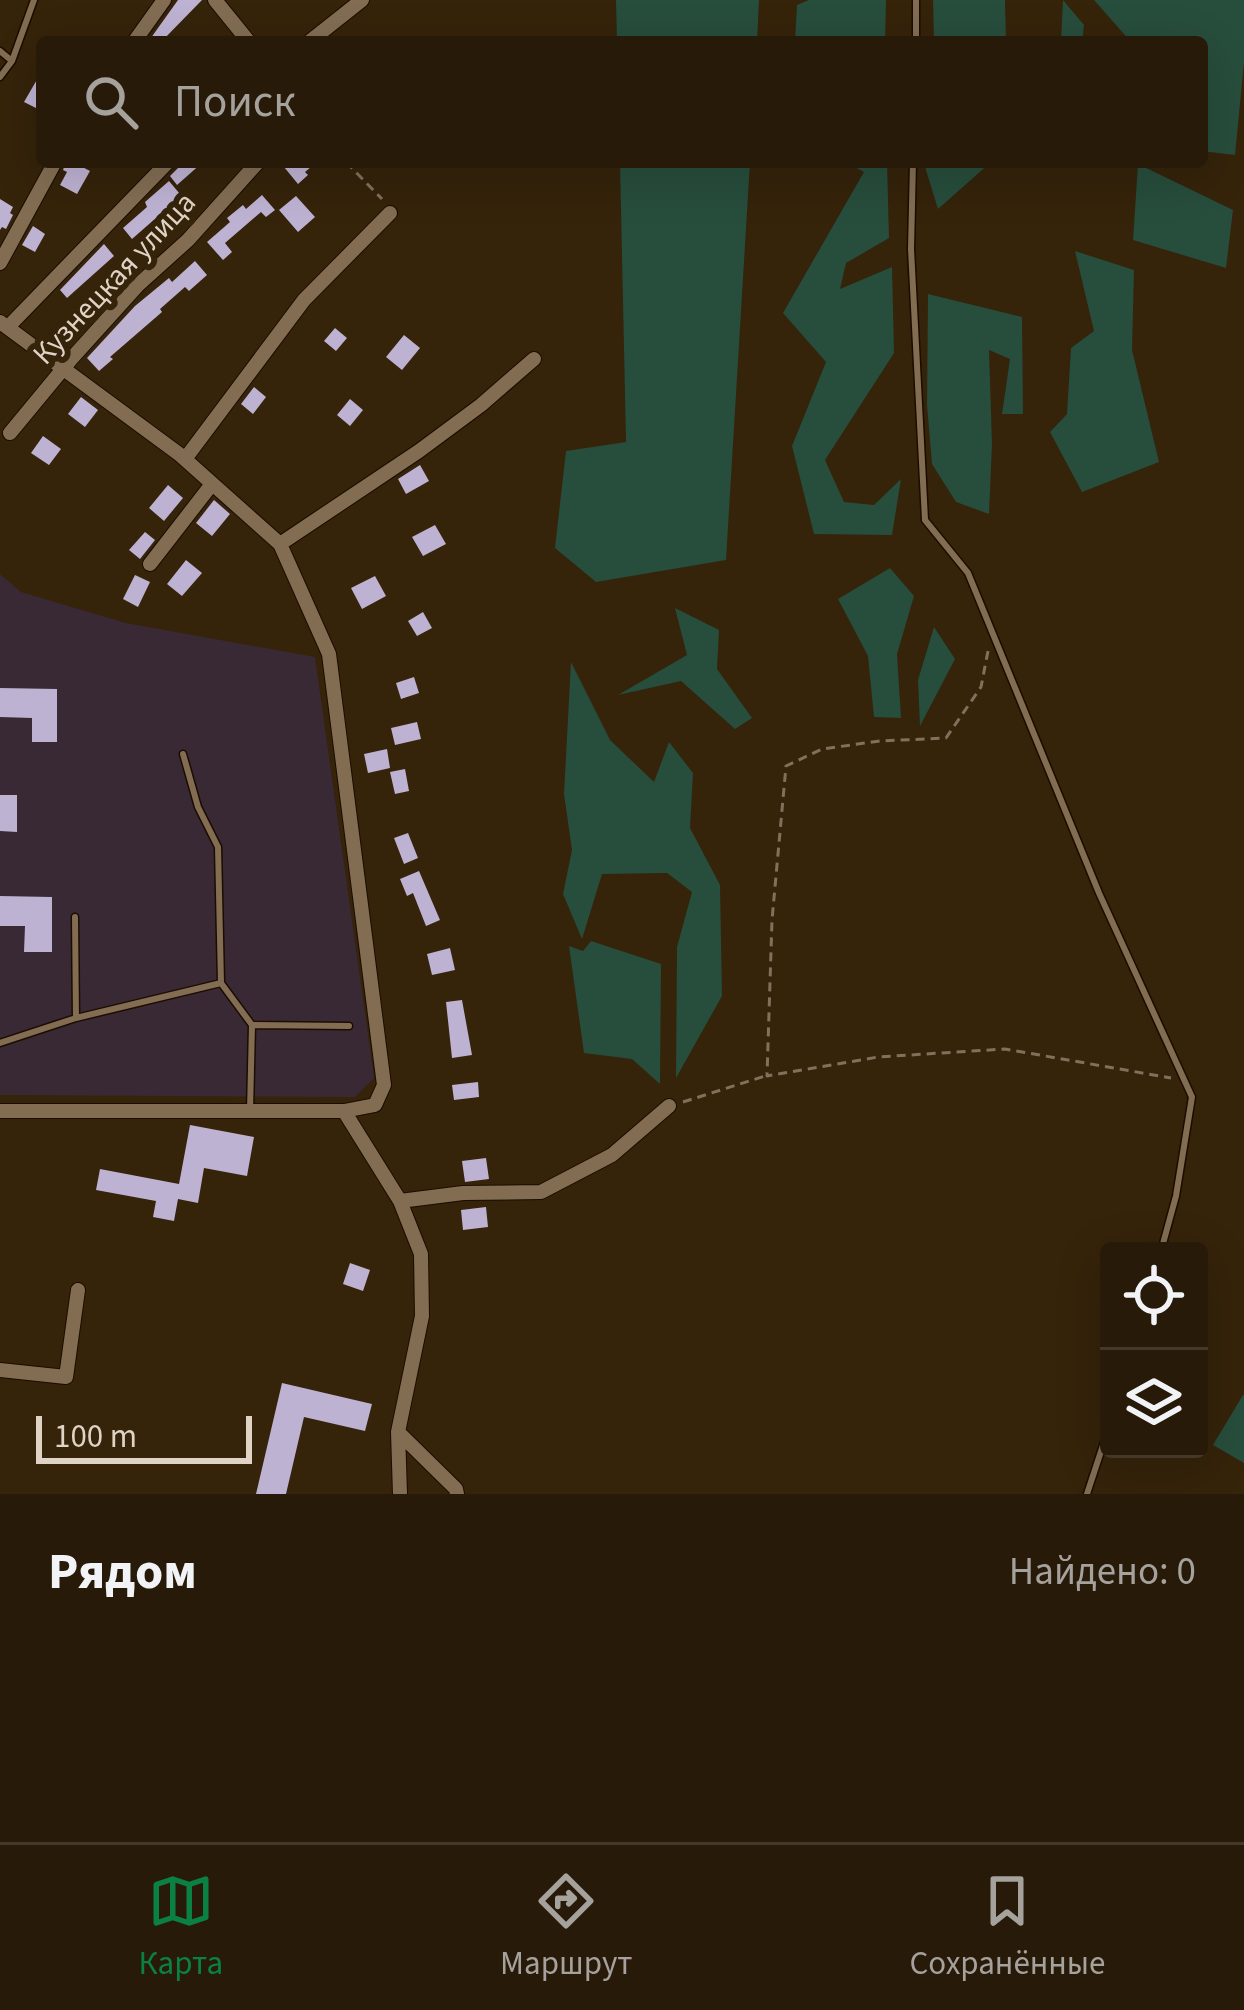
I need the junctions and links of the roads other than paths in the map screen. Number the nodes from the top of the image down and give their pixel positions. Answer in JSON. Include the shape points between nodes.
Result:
{"nodes":[{"id":1,"x":34,"y":0,"type":"edge"},
{"id":2,"x":164,"y":0,"type":"edge"},
{"id":3,"x":215,"y":0,"type":"edge"},
{"id":4,"x":362,"y":0,"type":"edge"},
{"id":5,"x":916,"y":0,"type":"edge"},
{"id":6,"x":138,"y":36,"type":"edge"},
{"id":7,"x":244,"y":36,"type":"edge"},
{"id":8,"x":317,"y":36,"type":"edge"},
{"id":9,"x":916,"y":36,"type":"edge"},
{"id":10,"x":0,"y":51,"type":"edge"},
{"id":11,"x":12,"y":61,"type":"junction"},
{"id":12,"x":0,"y":77,"type":"edge"},
{"id":13,"x":52,"y":168,"type":"edge"},
{"id":14,"x":162,"y":168,"type":"edge"},
{"id":15,"x":254,"y":168,"type":"edge"},
{"id":16,"x":913,"y":168,"type":"edge"},
{"id":17,"x":390,"y":213,"type":"road end"},
{"id":18,"x":0,"y":263,"type":"edge"},
{"id":19,"x":4,"y":324,"type":"edge"},
{"id":20,"x":534,"y":359,"type":"dead end"},
{"id":21,"x":65,"y":369,"type":"junction"},
{"id":22,"x":10,"y":433,"type":"dead end"},
{"id":23,"x":184,"y":459,"type":"junction"},
{"id":24,"x":212,"y":484,"type":"junction"},
{"id":25,"x":280,"y":544,"type":"junction"},
{"id":26,"x":150,"y":564,"type":"dead end"},
{"id":27,"x":183,"y":754,"type":"dead end"},
{"id":28,"x":75,"y":917,"type":"dead end"},
{"id":29,"x":220,"y":983,"type":"junction"},
{"id":30,"x":76,"y":1018,"type":"junction"},
{"id":31,"x":252,"y":1025,"type":"junction"},
{"id":32,"x":349,"y":1026,"type":"dead end"},
{"id":33,"x":0,"y":1043,"type":"edge"},
{"id":34,"x":669,"y":1106,"type":"road end"},
{"id":35,"x":0,"y":1111,"type":"edge"},
{"id":36,"x":344,"y":1112,"type":"junction"},
{"id":37,"x":250,"y":1113,"type":"junction"},
{"id":38,"x":400,"y":1202,"type":"junction"},
{"id":39,"x":1163,"y":1242,"type":"edge"},
{"id":40,"x":78,"y":1290,"type":"dead end"},
{"id":41,"x":0,"y":1370,"type":"edge"},
{"id":42,"x":398,"y":1432,"type":"junction"},
{"id":43,"x":1100,"y":1454,"type":"edge"},
{"id":44,"x":400,"y":1494,"type":"edge"},
{"id":45,"x":457,"y":1494,"type":"edge"},
{"id":46,"x":1087,"y":1494,"type":"edge"}],
"edges":[{"from":1,"to":11,"type":"lane"},
{"from":2,"to":6,"type":"street"},
{"from":3,"to":7,"type":"street"},
{"from":4,"to":8,"type":"street"},
{"from":5,"to":9,"type":"lane"},
{"from":10,"to":11,"type":"lane"},
{"from":11,"to":12,"type":"lane"},
{"from":13,"to":18,"type":"street"},
{"from":14,"to":19,"type":"street"},
{"from":15,"to":21,"type":"street","name":"Кузнецкая улица"},
{"from":16,"to":39,"type":"lane","via":[[925,520],[968,572],[1192,1097]]},
{"from":17,"to":23,"type":"street","via":[[304,300]]},
{"from":19,"to":21,"type":"street"},
{"from":20,"to":25,"type":"street","via":[[419,451]]},
{"from":21,"to":22,"type":"street","name":"Кузнецкая улица"},
{"from":21,"to":23,"type":"street"},
{"from":23,"to":24,"type":"street"},
{"from":24,"to":25,"type":"street"},
{"from":24,"to":26,"type":"street"},
{"from":25,"to":36,"type":"street","via":[[328,654],[384,1085],[375,1106]]},
{"from":27,"to":29,"type":"lane","via":[[218,847]]},
{"from":28,"to":30,"type":"lane"},
{"from":29,"to":30,"type":"lane"},
{"from":29,"to":31,"type":"lane"},
{"from":30,"to":33,"type":"lane"},
{"from":31,"to":32,"type":"lane"},
{"from":31,"to":37,"type":"lane"},
{"from":34,"to":38,"type":"street","via":[[612,1155],[541,1192]]},
{"from":35,"to":37,"type":"street"},
{"from":36,"to":37,"type":"street"},
{"from":36,"to":38,"type":"street"},
{"from":38,"to":42,"type":"street","via":[[421,1254],[422,1316]]},
{"from":40,"to":41,"type":"street","via":[[66,1377]]},
{"from":42,"to":44,"type":"street"},
{"from":42,"to":45,"type":"street"},
{"from":43,"to":46,"type":"lane"}]}
